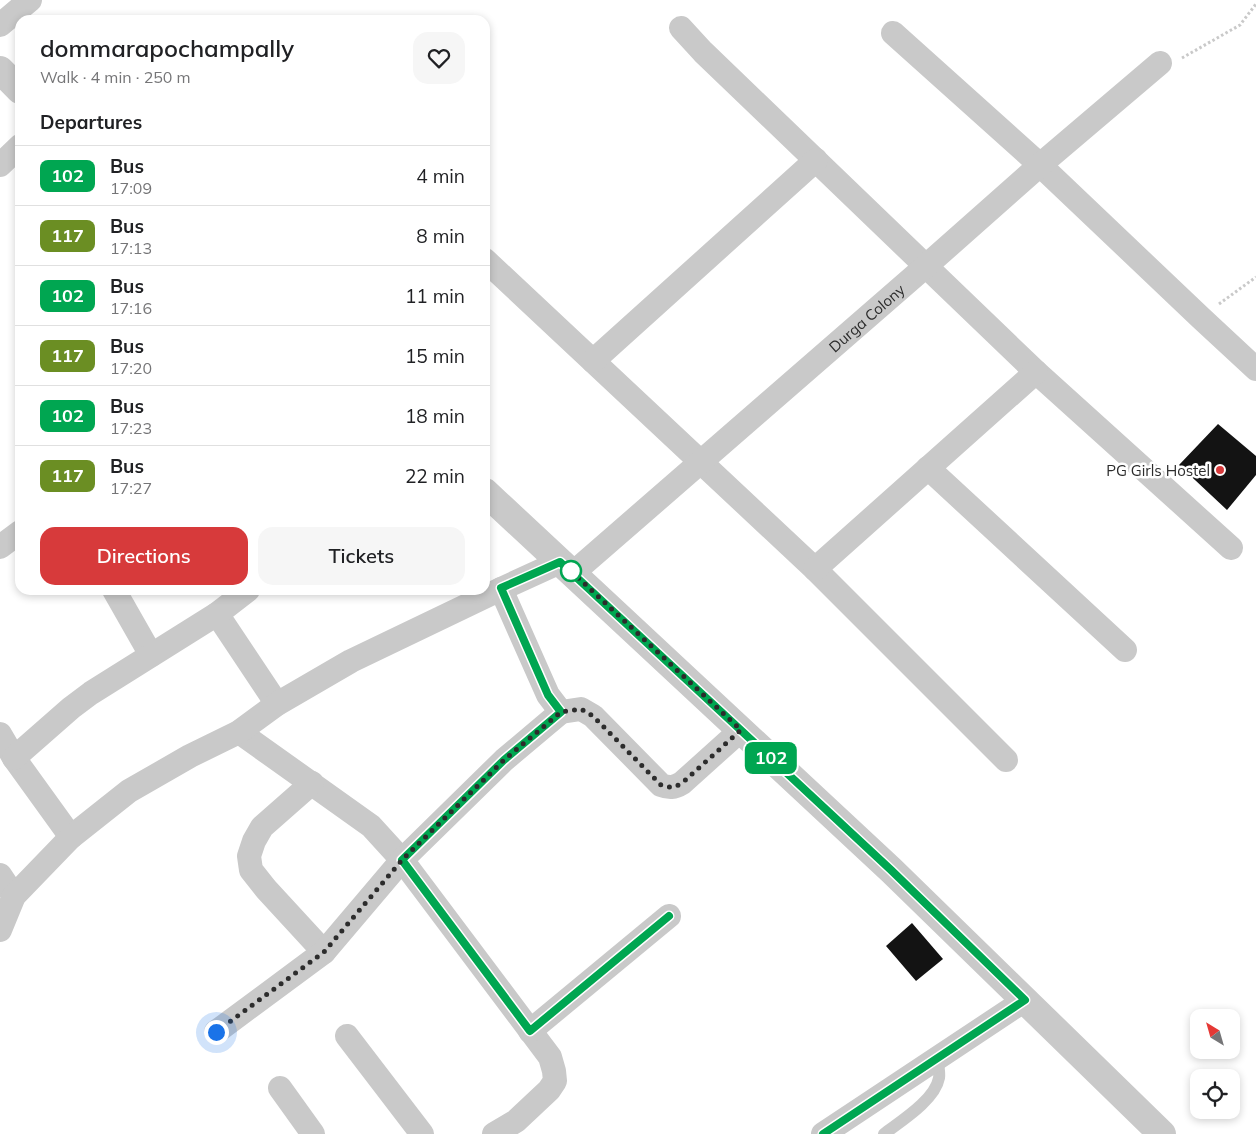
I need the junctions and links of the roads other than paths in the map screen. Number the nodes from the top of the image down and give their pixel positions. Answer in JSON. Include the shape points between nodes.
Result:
{"nodes":[{"id":1,"x":30,"y":0,"type":"edge"},
{"id":2,"x":0,"y":25,"type":"edge"},
{"id":3,"x":681,"y":28,"type":"dead end"},
{"id":4,"x":893,"y":33,"type":"dead end"},
{"id":5,"x":1160,"y":64,"type":"road end"},
{"id":6,"x":0,"y":70,"type":"edge"},
{"id":7,"x":15,"y":85,"type":"edge"},
{"id":8,"x":15,"y":151,"type":"edge"},
{"id":9,"x":816,"y":160,"type":"junction"},
{"id":10,"x":0,"y":165,"type":"edge"},
{"id":11,"x":1040,"y":165,"type":"junction"},
{"id":12,"x":490,"y":265,"type":"edge"},
{"id":13,"x":926,"y":266,"type":"junction"},
{"id":14,"x":593,"y":361,"type":"junction"},
{"id":15,"x":1256,"y":369,"type":"edge"},
{"id":16,"x":1036,"y":372,"type":"junction"},
{"id":17,"x":701,"y":461,"type":"junction"},
{"id":18,"x":928,"y":468,"type":"junction"},
{"id":19,"x":490,"y":497,"type":"edge"},
{"id":20,"x":15,"y":536,"type":"edge"},
{"id":21,"x":0,"y":546,"type":"edge"},
{"id":22,"x":1231,"y":548,"type":"dead end"},
{"id":23,"x":567,"y":568,"type":"junction"},
{"id":24,"x":815,"y":569,"type":"junction"},
{"id":25,"x":501,"y":588,"type":"junction"},
{"id":26,"x":490,"y":593,"type":"edge"},
{"id":27,"x":117,"y":595,"type":"edge"},
{"id":28,"x":242,"y":595,"type":"edge"},
{"id":29,"x":487,"y":595,"type":"edge"},
{"id":30,"x":218,"y":614,"type":"junction"},
{"id":31,"x":1125,"y":650,"type":"dead end"},
{"id":32,"x":151,"y":655,"type":"junction"},
{"id":33,"x":277,"y":704,"type":"junction"},
{"id":34,"x":561,"y":712,"type":"junction"},
{"id":35,"x":741,"y":730,"type":"junction"},
{"id":36,"x":239,"y":732,"type":"junction"},
{"id":37,"x":0,"y":734,"type":"edge"},
{"id":38,"x":14,"y":758,"type":"junction"},
{"id":39,"x":1006,"y":760,"type":"dead end"},
{"id":40,"x":312,"y":783,"type":"junction"},
{"id":41,"x":71,"y":837,"type":"junction"},
{"id":42,"x":402,"y":860,"type":"junction"},
{"id":43,"x":0,"y":875,"type":"edge"},
{"id":44,"x":14,"y":896,"type":"junction"},
{"id":45,"x":669,"y":916,"type":"dead end"},
{"id":46,"x":0,"y":930,"type":"edge"},
{"id":47,"x":324,"y":952,"type":"junction"},
{"id":48,"x":1025,"y":1000,"type":"junction"},
{"id":49,"x":530,"y":1031,"type":"junction"},
{"id":50,"x":216,"y":1032,"type":"dead end"},
{"id":51,"x":347,"y":1036,"type":"dead end"},
{"id":52,"x":937,"y":1058,"type":"junction"},
{"id":53,"x":280,"y":1088,"type":"dead end"},
{"id":54,"x":521,"y":1127,"type":"edge"},
{"id":55,"x":313,"y":1134,"type":"edge"},
{"id":56,"x":422,"y":1134,"type":"edge"},
{"id":57,"x":494,"y":1134,"type":"edge"},
{"id":58,"x":823,"y":1134,"type":"edge"},
{"id":59,"x":884,"y":1134,"type":"edge"},
{"id":60,"x":1162,"y":1134,"type":"edge"}],
"edges":[{"from":1,"to":2,"type":"street"},
{"from":3,"to":9,"type":"street"},
{"from":4,"to":11,"type":"street"},
{"from":5,"to":11,"type":"street","name":"Durga Colony"},
{"from":6,"to":7,"type":"street"},
{"from":8,"to":10,"type":"street"},
{"from":9,"to":13,"type":"street"},
{"from":9,"to":14,"type":"street"},
{"from":11,"to":13,"type":"street","name":"Durga Colony"},
{"from":11,"to":15,"type":"street"},
{"from":12,"to":14,"type":"street"},
{"from":13,"to":16,"type":"street"},
{"from":13,"to":17,"type":"street","name":"Durga Colony"},
{"from":14,"to":17,"type":"street"},
{"from":16,"to":18,"type":"street"},
{"from":16,"to":22,"type":"street"},
{"from":17,"to":23,"type":"street","name":"Durga Colony"},
{"from":17,"to":24,"type":"street"},
{"from":18,"to":24,"type":"street"},
{"from":18,"to":31,"type":"street"},
{"from":19,"to":23,"type":"street"},
{"from":20,"to":21,"type":"street"},
{"from":23,"to":25,"type":"street","name":"Durga Colony"},
{"from":23,"to":35,"type":"street"},
{"from":24,"to":39,"type":"street"},
{"from":25,"to":26,"type":"street","name":"Durga Colony"},
{"from":25,"to":34,"type":"street","via":[[548,695]]},
{"from":27,"to":32,"type":"street"},
{"from":28,"to":30,"type":"street"},
{"from":29,"to":33,"type":"street","name":"Durga Colony","via":[[352,661]]},
{"from":30,"to":32,"type":"street"},
{"from":30,"to":33,"type":"street"},
{"from":32,"to":38,"type":"street","via":[[71,708]]},
{"from":33,"to":36,"type":"street","name":"Durga Colony"},
{"from":34,"to":35,"type":"street","via":[[581,709],[593,716],[661,785],[668,788],[682,783]]},
{"from":34,"to":42,"type":"street","via":[[504,760]]},
{"from":35,"to":48,"type":"street"},
{"from":36,"to":40,"type":"street"},
{"from":36,"to":41,"type":"street","name":"Durga Colony","via":[[129,791]]},
{"from":37,"to":38,"type":"street"},
{"from":38,"to":41,"type":"street"},
{"from":40,"to":42,"type":"street","via":[[371,826]]},
{"from":40,"to":47,"type":"street","via":[[262,827],[249,856],[251,870]]},
{"from":41,"to":44,"type":"street","name":"Durga Colony"},
{"from":42,"to":47,"type":"street"},
{"from":42,"to":49,"type":"street"},
{"from":43,"to":44,"type":"street"},
{"from":44,"to":46,"type":"street"},
{"from":45,"to":49,"type":"street"},
{"from":47,"to":50,"type":"street"},
{"from":48,"to":52,"type":"street"},
{"from":48,"to":60,"type":"street"},
{"from":49,"to":54,"type":"street","via":[[550,1057],[555,1081]]},
{"from":51,"to":56,"type":"street"},
{"from":52,"to":58,"type":"street"},
{"from":52,"to":59,"type":"lane","via":[[939,1076],[936,1087],[918,1108]]},
{"from":53,"to":55,"type":"street"},
{"from":54,"to":57,"type":"street"}]}
